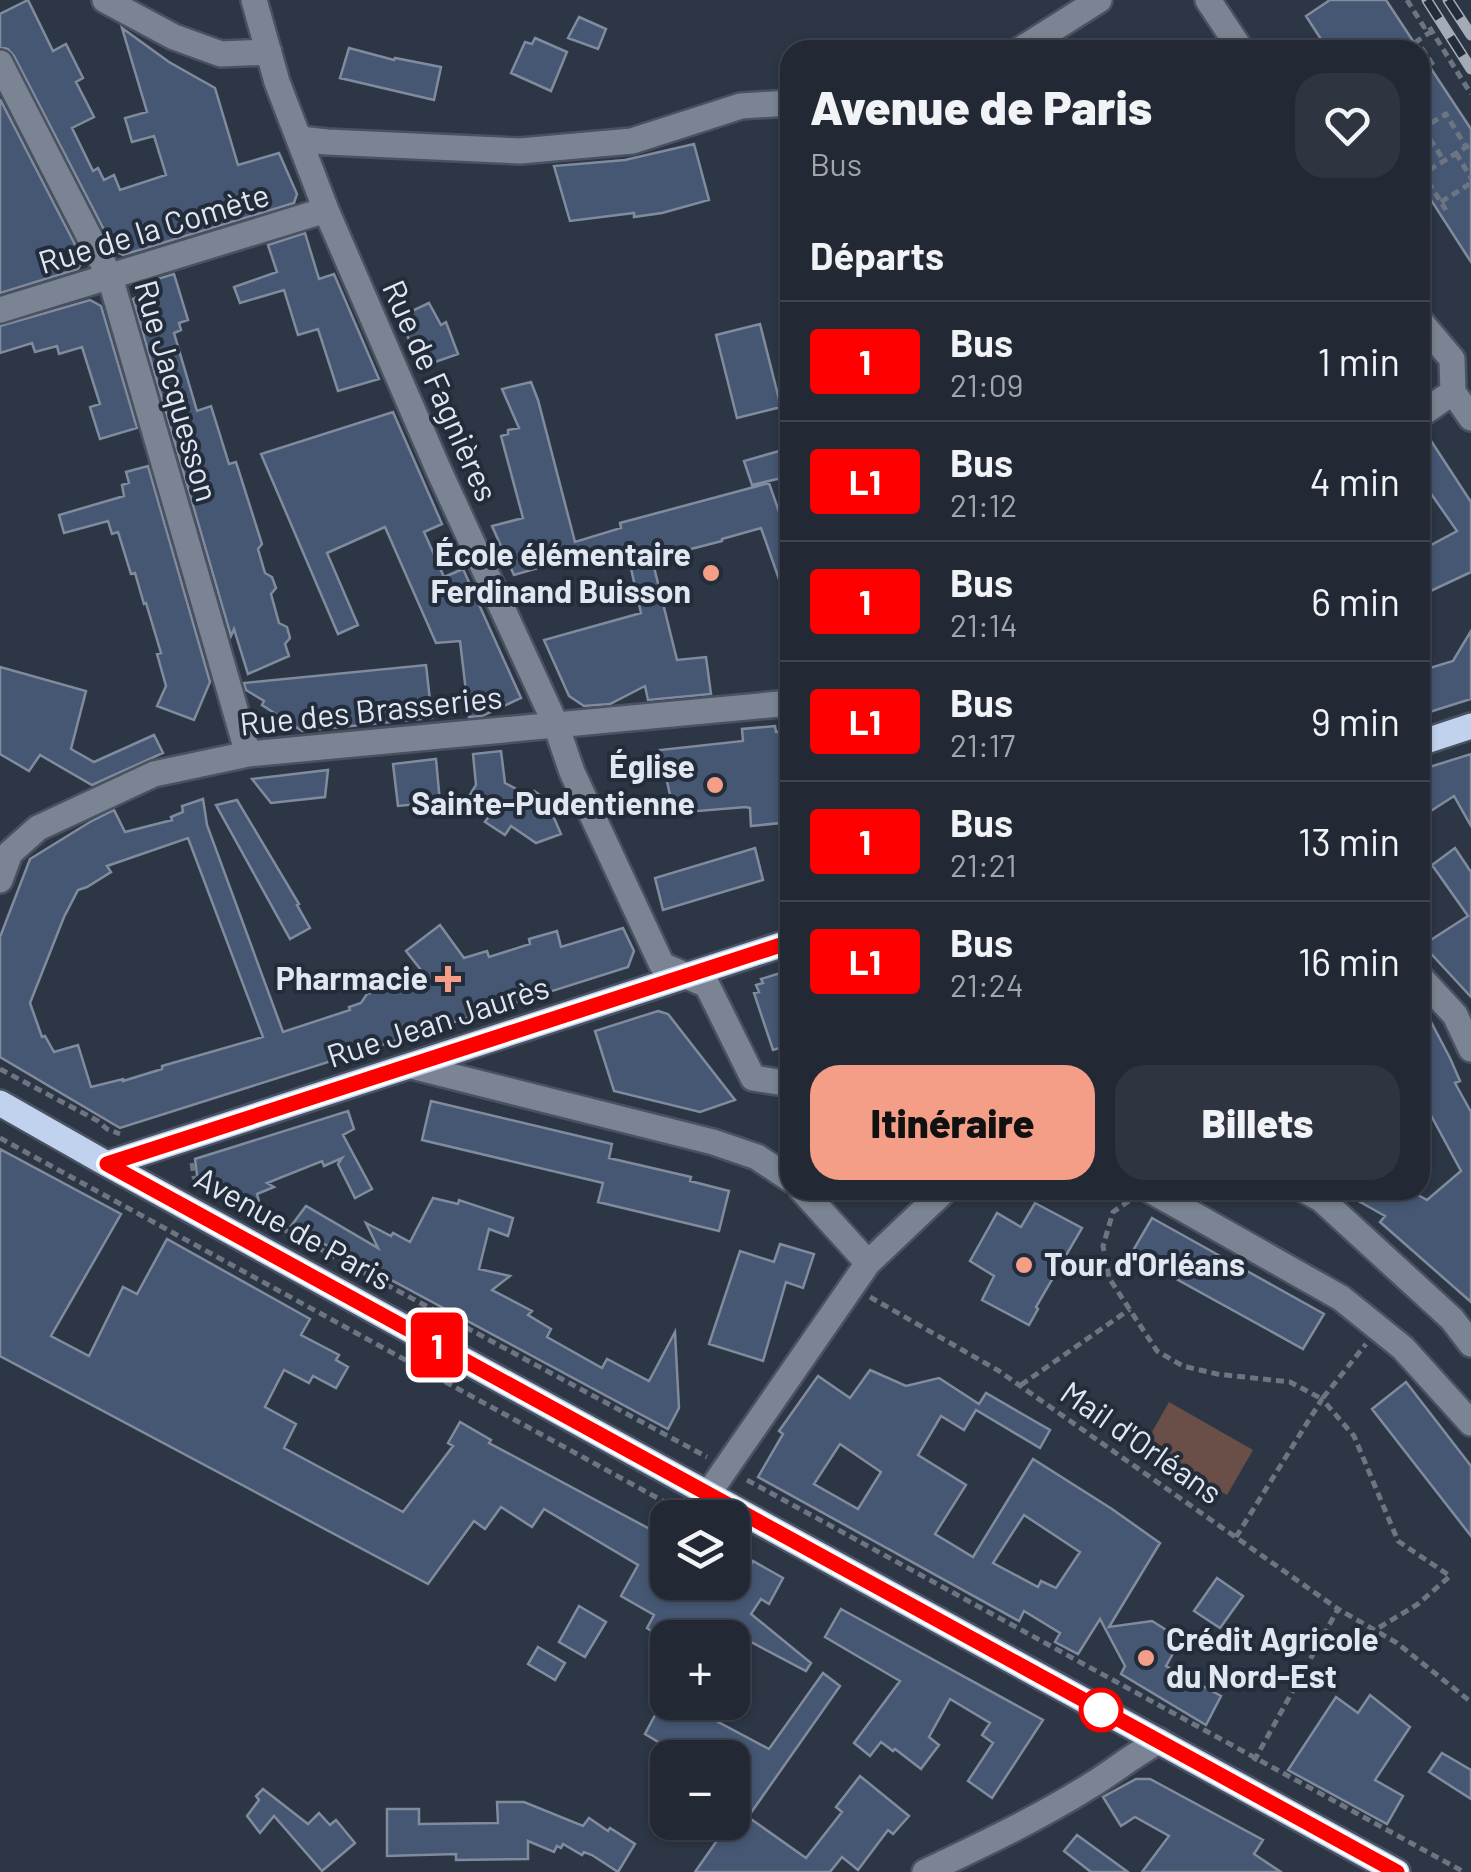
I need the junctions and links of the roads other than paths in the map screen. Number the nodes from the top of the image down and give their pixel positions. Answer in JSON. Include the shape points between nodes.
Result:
{"nodes":[{"id":1,"x":105,"y":0,"type":"edge"},
{"id":2,"x":254,"y":0,"type":"edge"},
{"id":3,"x":1098,"y":0,"type":"edge"},
{"id":4,"x":1208,"y":0,"type":"edge"},
{"id":5,"x":1036,"y":40,"type":"edge"},
{"id":6,"x":1234,"y":40,"type":"edge"},
{"id":7,"x":268,"y":52,"type":"junction"},
{"id":8,"x":0,"y":63,"type":"edge"},
{"id":9,"x":780,"y":104,"type":"edge"},
{"id":10,"x":300,"y":139,"type":"junction"},
{"id":11,"x":326,"y":210,"type":"junction"},
{"id":12,"x":110,"y":276,"type":"junction"},
{"id":13,"x":0,"y":310,"type":"edge"},
{"id":14,"x":1430,"y":333,"type":"edge"},
{"id":15,"x":1430,"y":388,"type":"edge"},
{"id":16,"x":1454,"y":392,"type":"junction"},
{"id":17,"x":1430,"y":408,"type":"edge"},
{"id":18,"x":1471,"y":418,"type":"edge"},
{"id":19,"x":780,"y":704,"type":"edge"},
{"id":20,"x":556,"y":725,"type":"junction"},
{"id":21,"x":1471,"y":726,"type":"edge"},
{"id":22,"x":1430,"y":740,"type":"edge"},
{"id":23,"x":248,"y":754,"type":"junction"},
{"id":24,"x":0,"y":880,"type":"edge"},
{"id":25,"x":780,"y":945,"type":"edge"},
{"id":26,"x":687,"y":976,"type":"junction"},
{"id":27,"x":1430,"y":988,"type":"edge"},
{"id":28,"x":1471,"y":1049,"type":"edge"},
{"id":29,"x":411,"y":1066,"type":"junction"},
{"id":30,"x":780,"y":1082,"type":"edge"},
{"id":31,"x":0,"y":1103,"type":"edge"},
{"id":32,"x":107,"y":1164,"type":"junction"},
{"id":33,"x":780,"y":1172,"type":"edge"},
{"id":34,"x":811,"y":1200,"type":"edge"},
{"id":35,"x":935,"y":1200,"type":"edge"},
{"id":36,"x":1166,"y":1200,"type":"edge"},
{"id":37,"x":1322,"y":1200,"type":"edge"},
{"id":38,"x":868,"y":1263,"type":"junction"},
{"id":39,"x":1471,"y":1344,"type":"edge"},
{"id":40,"x":1471,"y":1424,"type":"edge"},
{"id":41,"x":708,"y":1494,"type":"junction"},
{"id":42,"x":1159,"y":1741,"type":"junction"},
{"id":43,"x":925,"y":1872,"type":"edge"},
{"id":44,"x":1397,"y":1872,"type":"edge"}],
"edges":[{"from":1,"to":7,"type":"street","via":[[222,54]]},
{"from":2,"to":7,"type":"street","name":"Rue de Fagnières"},
{"from":3,"to":5,"type":"street"},
{"from":4,"to":6,"type":"street"},
{"from":7,"to":10,"type":"street","name":"Rue de Fagnières"},
{"from":8,"to":12,"type":"street","name":"Rue Jacquesson"},
{"from":9,"to":10,"type":"street","via":[[741,106],[632,141],[520,151]]},
{"from":10,"to":11,"type":"street","name":"Rue de Fagnières"},
{"from":11,"to":12,"type":"street","name":"Rue de la Comète"},
{"from":11,"to":20,"type":"street","name":"Rue de Fagnières"},
{"from":12,"to":13,"type":"street","name":"Rue de la Comète"},
{"from":12,"to":23,"type":"street","name":"Rue Jacquesson"},
{"from":14,"to":16,"type":"street","via":[[1452,359]]},
{"from":15,"to":16,"type":"street"},
{"from":16,"to":17,"type":"street"},
{"from":16,"to":18,"type":"street"},
{"from":19,"to":20,"type":"street","name":"Rue des Brasseries"},
{"from":20,"to":23,"type":"street","name":"Rue des Brasseries"},
{"from":20,"to":26,"type":"street","name":"Rue de Fagnières","via":[[662,964]]},
{"from":21,"to":22,"type":"main road"},
{"from":23,"to":24,"type":"street","name":"Rue des Brasseries","via":[[154,774],[38,828],[10,853]]},
{"from":25,"to":26,"type":"main road","name":"Rue Jean Jaurès"},
{"from":26,"to":29,"type":"main road","name":"Rue Jean Jaurès"},
{"from":26,"to":30,"type":"street","via":[[707,985],[753,1078]]},
{"from":27,"to":28,"type":"street"},
{"from":29,"to":32,"type":"main road","name":"Rue Jean Jaurès"},
{"from":29,"to":33,"type":"street","via":[[713,1142]]},
{"from":31,"to":32,"type":"main road","name":"Avenue de Paris"},
{"from":32,"to":41,"type":"main road","name":"Avenue de Paris"},
{"from":34,"to":38,"type":"street"},
{"from":35,"to":38,"type":"street"},
{"from":36,"to":40,"type":"street","via":[[1342,1298],[1403,1348]]},
{"from":37,"to":39,"type":"street","via":[[1452,1318]]},
{"from":38,"to":41,"type":"street"},
{"from":41,"to":42,"type":"main road","name":"Avenue de Paris"},
{"from":42,"to":43,"type":"street","via":[[1093,1784]]},
{"from":42,"to":44,"type":"main road","name":"Avenue de Paris"}]}
